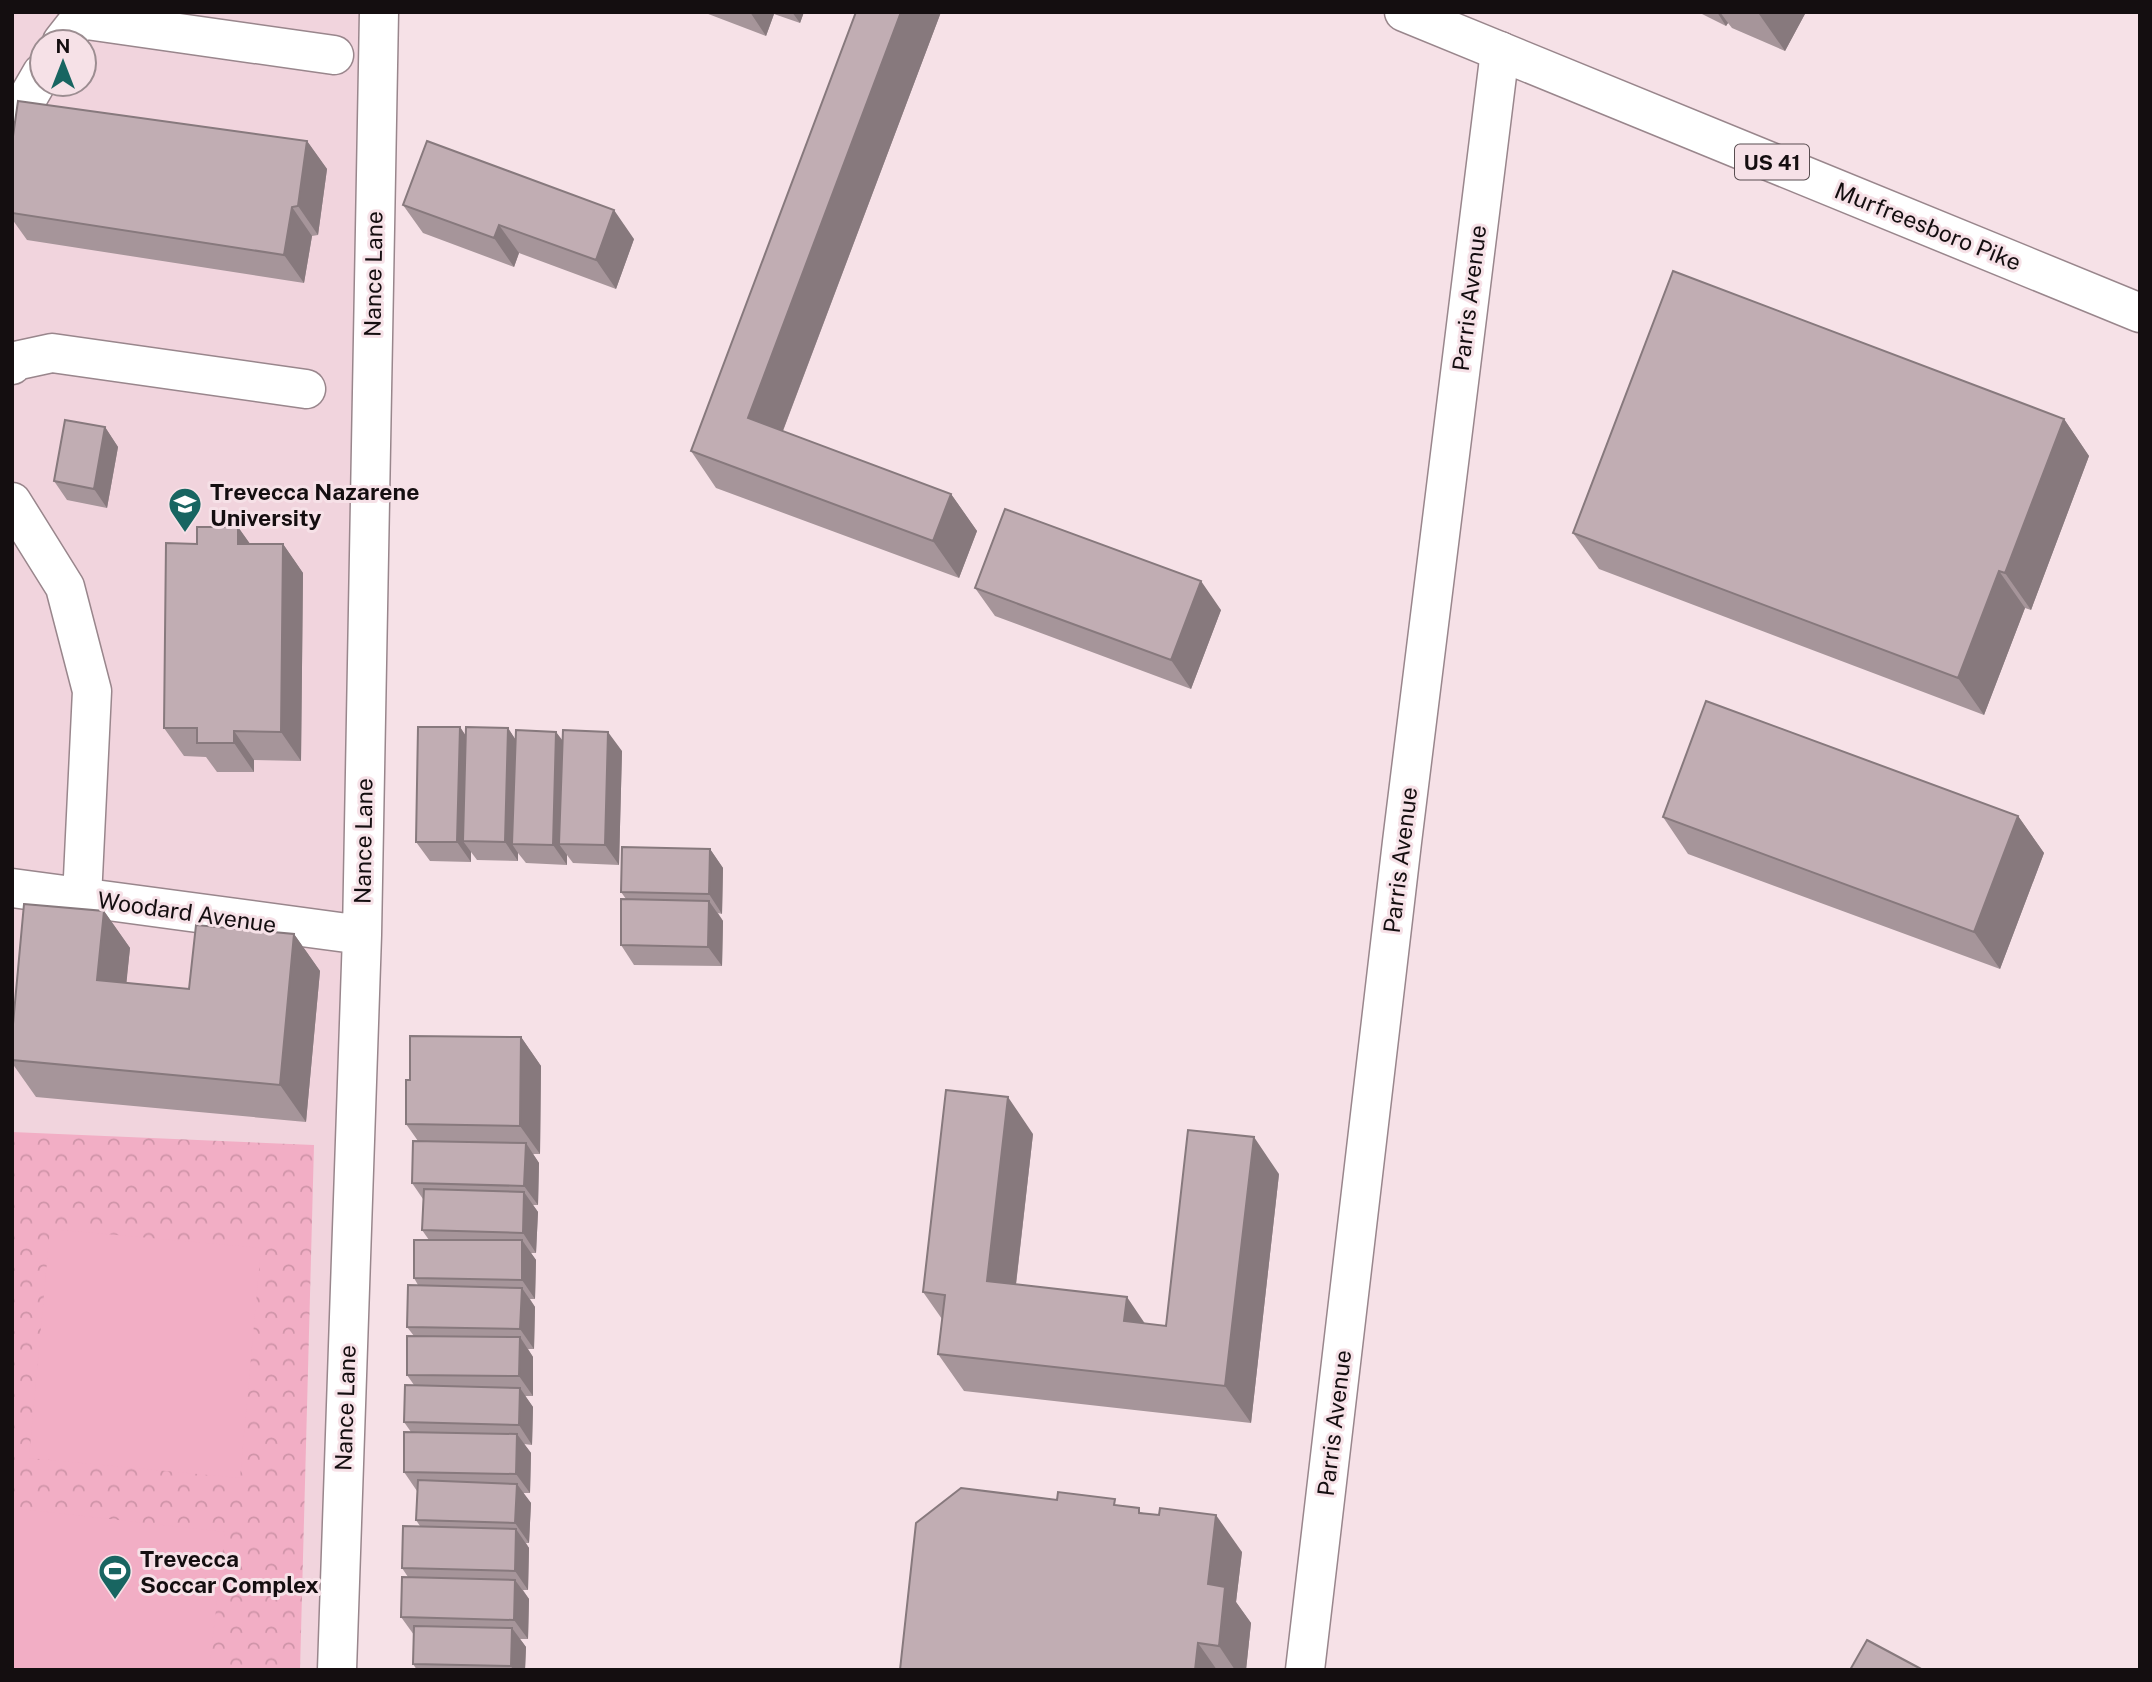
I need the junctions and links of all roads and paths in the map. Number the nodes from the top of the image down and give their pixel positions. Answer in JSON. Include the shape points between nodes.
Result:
{"nodes":[{"id":1,"x":379,"y":12,"type":"edge"},
{"id":2,"x":1404,"y":12,"type":"edge"},
{"id":3,"x":73,"y":28,"type":"edge"},
{"id":4,"x":1500,"y":51,"type":"junction"},
{"id":5,"x":334,"y":55,"type":"dead end"},
{"id":6,"x":28,"y":97,"type":"edge"},
{"id":7,"x":12,"y":125,"type":"edge"},
{"id":8,"x":2140,"y":313,"type":"edge"},
{"id":9,"x":13,"y":361,"type":"edge"},
{"id":10,"x":306,"y":389,"type":"dead end"},
{"id":11,"x":12,"y":502,"type":"edge"},
{"id":12,"x":12,"y":888,"type":"edge"},
{"id":13,"x":82,"y":898,"type":"junction"},
{"id":14,"x":362,"y":935,"type":"junction"},
{"id":15,"x":337,"y":1670,"type":"edge"},
{"id":16,"x":1305,"y":1670,"type":"edge"}],
"edges":[{"from":1,"to":14,"type":"street","name":"Nance Lane"},
{"from":2,"to":4,"type":"street","name":"Murfreesboro Pike","number":"US 41"},
{"from":3,"to":5,"type":"street","via":[[80,19]]},
{"from":4,"to":8,"type":"street","name":"Murfreesboro Pike","number":"US 41"},
{"from":4,"to":16,"type":"street","name":"Parris Avenue"},
{"from":6,"to":7,"type":"street"},
{"from":9,"to":10,"type":"street","via":[[52,353]]},
{"from":11,"to":13,"type":"street","via":[[65,587],[92,691]]},
{"from":12,"to":13,"type":"street","name":"Woodard Avenue"},
{"from":13,"to":14,"type":"street","name":"Woodard Avenue"},
{"from":14,"to":15,"type":"street","name":"Nance Lane"}]}
